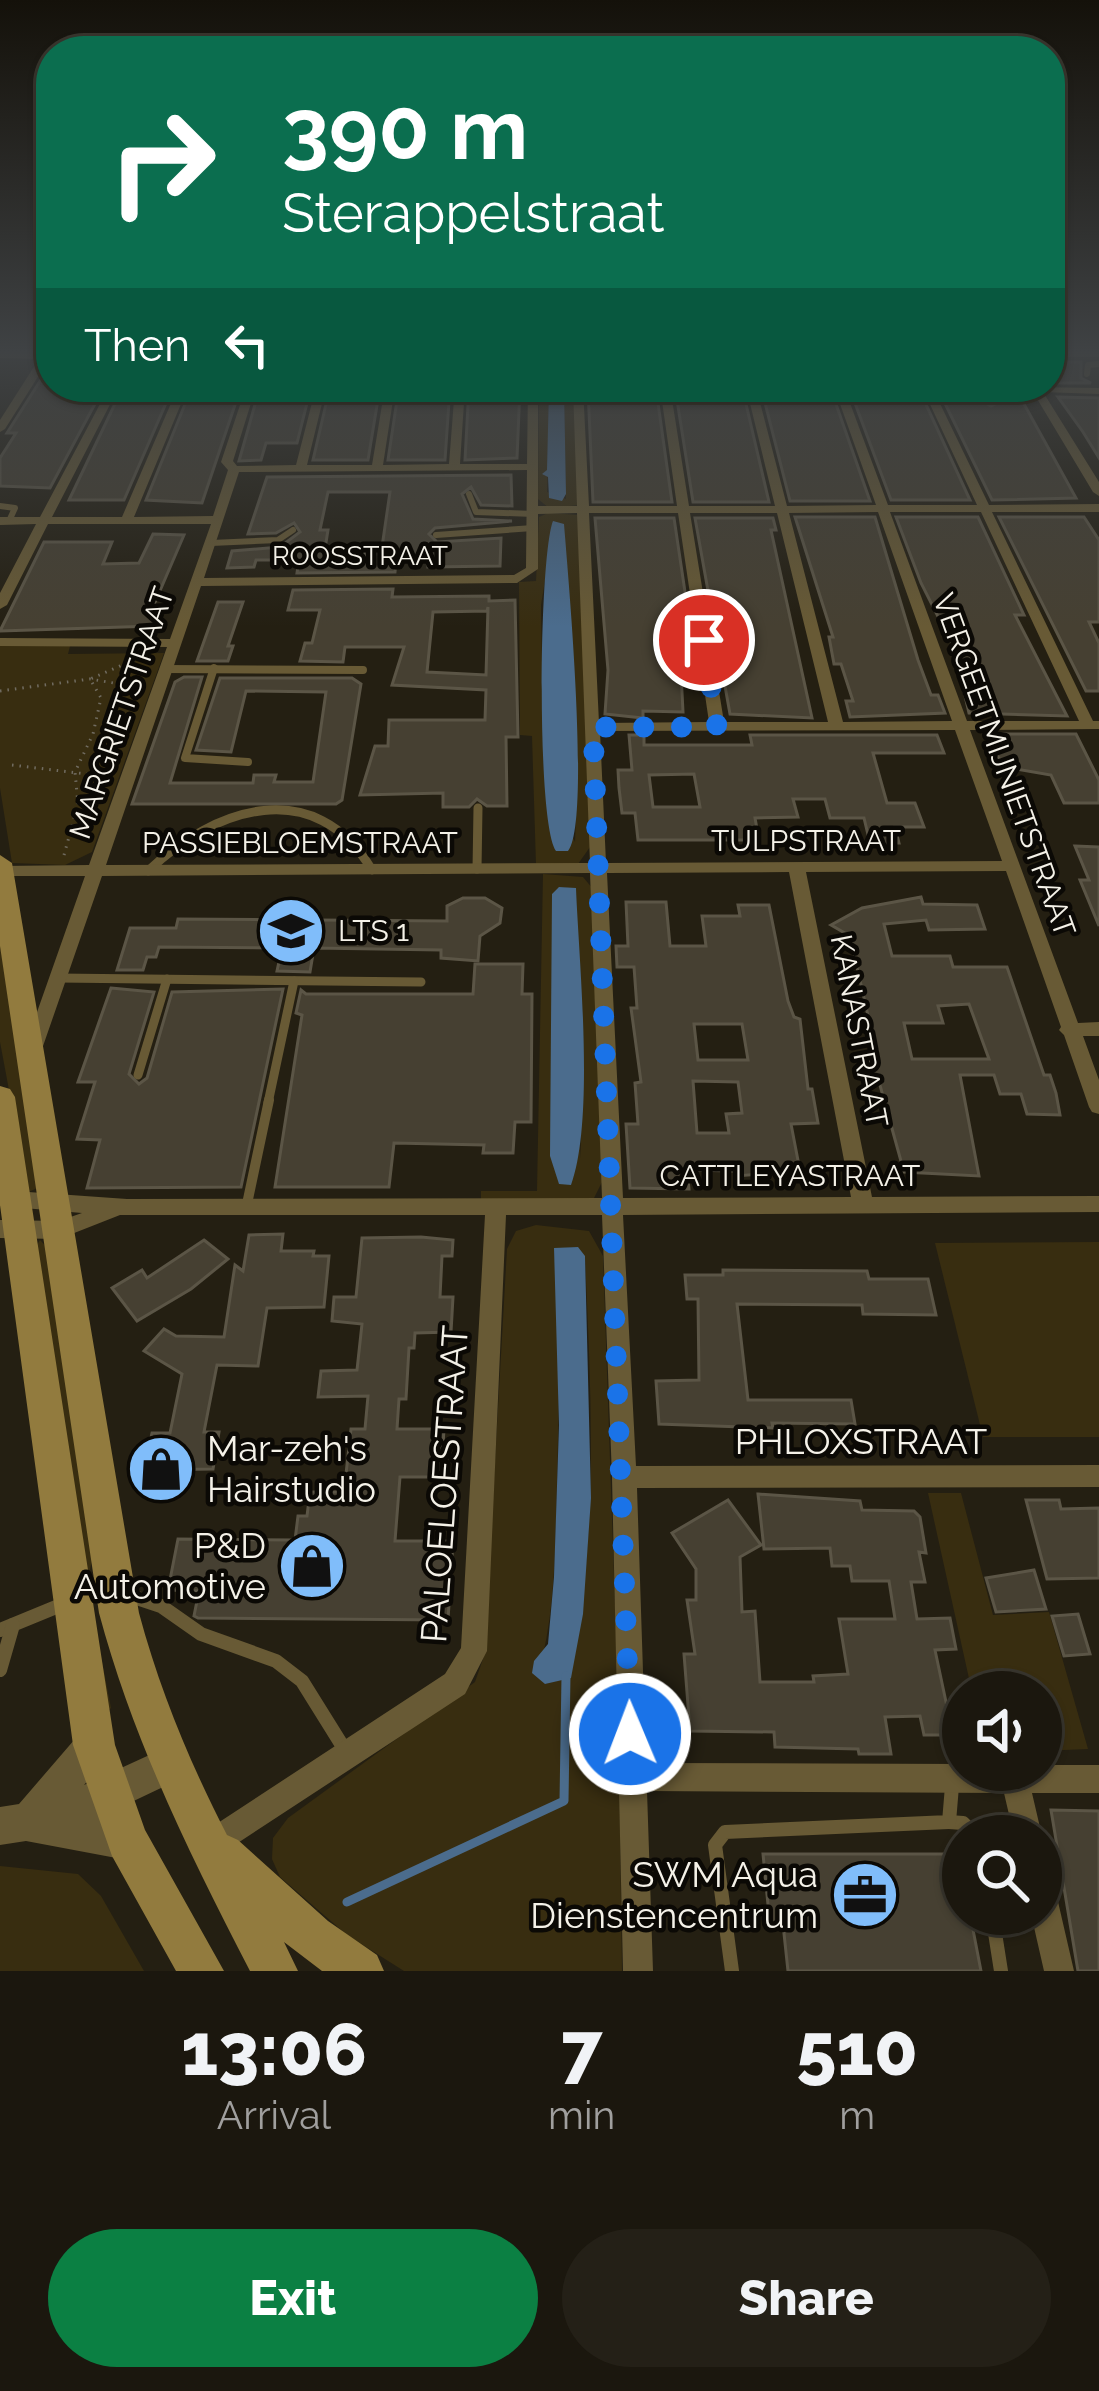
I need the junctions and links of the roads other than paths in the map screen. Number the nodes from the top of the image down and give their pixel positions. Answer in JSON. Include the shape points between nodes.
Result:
{"nodes":[{"id":1,"x":85,"y":443,"type":"edge"},
{"id":2,"x":159,"y":443,"type":"edge"},
{"id":3,"x":233,"y":443,"type":"edge"},
{"id":4,"x":307,"y":443,"type":"edge"},
{"id":5,"x":381,"y":443,"type":"edge"},
{"id":6,"x":456,"y":443,"type":"edge"},
{"id":7,"x":534,"y":443,"type":"edge"},
{"id":8,"x":580,"y":443,"type":"edge"},
{"id":9,"x":674,"y":443,"type":"edge"},
{"id":10,"x":766,"y":443,"type":"edge"},
{"id":11,"x":859,"y":443,"type":"edge"},
{"id":12,"x":954,"y":443,"type":"edge"},
{"id":13,"x":1069,"y":443,"type":"edge"},
{"id":14,"x":301,"y":467,"type":"junction"},
{"id":15,"x":377,"y":467,"type":"junction"},
{"id":16,"x":454,"y":467,"type":"junction"},
{"id":17,"x":534,"y":467,"type":"junction"},
{"id":18,"x":234,"y":470,"type":"junction"},
{"id":19,"x":1099,"y":492,"type":"edge"},
{"id":20,"x":469,"y":494,"type":"dead end"},
{"id":21,"x":0,"y":506,"type":"edge"},
{"id":22,"x":784,"y":508,"type":"junction"},
{"id":23,"x":985,"y":508,"type":"junction"},
{"id":24,"x":1099,"y":508,"type":"edge"},
{"id":25,"x":583,"y":509,"type":"junction"},
{"id":26,"x":684,"y":509,"type":"junction"},
{"id":27,"x":884,"y":509,"type":"junction"},
{"id":28,"x":534,"y":517,"type":"junction"},
{"id":29,"x":218,"y":520,"type":"junction"},
{"id":30,"x":4,"y":521,"type":"edge"},
{"id":31,"x":45,"y":521,"type":"junction"},
{"id":32,"x":126,"y":521,"type":"junction"},
{"id":33,"x":293,"y":530,"type":"dead end"},
{"id":34,"x":436,"y":535,"type":"dead end"},
{"id":35,"x":211,"y":543,"type":"junction"},
{"id":36,"x":197,"y":582,"type":"junction"},
{"id":37,"x":0,"y":605,"type":"edge"},
{"id":38,"x":0,"y":642,"type":"edge"},
{"id":39,"x":173,"y":643,"type":"junction"},
{"id":40,"x":214,"y":668,"type":"junction"},
{"id":41,"x":164,"y":669,"type":"junction"},
{"id":42,"x":363,"y":670,"type":"dead end"},
{"id":43,"x":1093,"y":725,"type":"edge"},
{"id":44,"x":593,"y":727,"type":"junction"},
{"id":45,"x":717,"y":727,"type":"junction"},
{"id":46,"x":963,"y":727,"type":"junction"},
{"id":47,"x":837,"y":728,"type":"junction"},
{"id":48,"x":248,"y":762,"type":"dead end"},
{"id":49,"x":478,"y":808,"type":"dead end"},
{"id":50,"x":1013,"y":866,"type":"junction"},
{"id":51,"x":0,"y":868,"type":"edge"},
{"id":52,"x":599,"y":868,"type":"junction"},
{"id":53,"x":797,"y":868,"type":"junction"},
{"id":54,"x":96,"y":869,"type":"junction"},
{"id":55,"x":477,"y":869,"type":"junction"},
{"id":56,"x":372,"y":870,"type":"junction"},
{"id":57,"x":148,"y":871,"type":"junction"},
{"id":58,"x":58,"y":978,"type":"junction"},
{"id":59,"x":167,"y":979,"type":"junction"},
{"id":60,"x":294,"y":981,"type":"junction"},
{"id":61,"x":421,"y":982,"type":"dead end"},
{"id":62,"x":1099,"y":1029,"type":"edge"},
{"id":63,"x":1068,"y":1030,"type":"junction"},
{"id":64,"x":30,"y":1059,"type":"junction"},
{"id":65,"x":138,"y":1075,"type":"dead end"},
{"id":66,"x":0,"y":1097,"type":"edge"},
{"id":67,"x":1099,"y":1107,"type":"edge"},
{"id":68,"x":247,"y":1204,"type":"junction"},
{"id":69,"x":1099,"y":1204,"type":"edge"},
{"id":70,"x":863,"y":1206,"type":"junction"},
{"id":71,"x":609,"y":1207,"type":"junction"},
{"id":72,"x":496,"y":1210,"type":"junction"},
{"id":73,"x":8,"y":1214,"type":"edge"},
{"id":74,"x":58,"y":1216,"type":"junction"},
{"id":75,"x":1099,"y":1476,"type":"edge"},
{"id":76,"x":624,"y":1477,"type":"junction"},
{"id":77,"x":118,"y":1592,"type":"junction"},
{"id":78,"x":72,"y":1600,"type":"junction"},
{"id":79,"x":6,"y":1627,"type":"edge"},
{"id":80,"x":0,"y":1670,"type":"edge"},
{"id":81,"x":94,"y":1745,"type":"junction"},
{"id":82,"x":347,"y":1755,"type":"junction"},
{"id":83,"x":169,"y":1765,"type":"junction"},
{"id":84,"x":632,"y":1777,"type":"junction"},
{"id":85,"x":1099,"y":1779,"type":"edge"},
{"id":86,"x":942,"y":1780,"type":"edge"},
{"id":87,"x":1062,"y":1780,"type":"edge"},
{"id":88,"x":110,"y":1796,"type":"junction"},
{"id":89,"x":942,"y":1822,"type":"edge"},
{"id":90,"x":14,"y":1825,"type":"edge"},
{"id":91,"x":127,"y":1841,"type":"junction"},
{"id":92,"x":211,"y":1844,"type":"junction"},
{"id":93,"x":995,"y":1935,"type":"edge"},
{"id":94,"x":1051,"y":1935,"type":"edge"},
{"id":95,"x":201,"y":1971,"type":"edge"},
{"id":96,"x":275,"y":1971,"type":"edge"},
{"id":97,"x":361,"y":1971,"type":"edge"},
{"id":98,"x":638,"y":1971,"type":"edge"},
{"id":99,"x":732,"y":1971,"type":"edge"},
{"id":100,"x":1001,"y":1971,"type":"edge"},
{"id":101,"x":1059,"y":1971,"type":"edge"}],
"edges":[{"from":1,"to":31,"type":"street"},
{"from":2,"to":32,"type":"street"},
{"from":3,"to":18,"type":"street","name":"MARGRIETSTRAAT","via":[[227,462]]},
{"from":4,"to":14,"type":"street"},
{"from":5,"to":15,"type":"street"},
{"from":6,"to":16,"type":"street"},
{"from":7,"to":17,"type":"street"},
{"from":8,"to":25,"type":"street"},
{"from":9,"to":26,"type":"street"},
{"from":10,"to":22,"type":"street"},
{"from":11,"to":27,"type":"street","name":"VERGEETMIJNIETSTRAAT"},
{"from":12,"to":23,"type":"street"},
{"from":13,"to":19,"type":"street"},
{"from":14,"to":15,"type":"street"},
{"from":14,"to":18,"type":"street"},
{"from":15,"to":16,"type":"street"},
{"from":16,"to":17,"type":"street"},
{"from":17,"to":28,"type":"street"},
{"from":18,"to":29,"type":"street","name":"MARGRIETSTRAAT"},
{"from":20,"to":28,"type":"lane","via":[[479,512]]},
{"from":21,"to":30,"type":"lane","via":[[15,508]]},
{"from":22,"to":26,"type":"street"},
{"from":22,"to":27,"type":"street"},
{"from":22,"to":47,"type":"street"},
{"from":23,"to":24,"type":"street"},
{"from":23,"to":27,"type":"street"},
{"from":23,"to":43,"type":"street"},
{"from":25,"to":26,"type":"street"},
{"from":25,"to":28,"type":"street"},
{"from":25,"to":44,"type":"street"},
{"from":26,"to":45,"type":"street"},
{"from":27,"to":46,"type":"street","name":"VERGEETMIJNIETSTRAAT"},
{"from":28,"to":34,"type":"lane"},
{"from":28,"to":36,"type":"street","name":"ROOSSTRAAT","via":[[532,569],[523,578]]},
{"from":29,"to":32,"type":"street"},
{"from":29,"to":35,"type":"street","name":"MARGRIETSTRAAT"},
{"from":30,"to":31,"type":"street"},
{"from":31,"to":32,"type":"street"},
{"from":31,"to":37,"type":"street"},
{"from":33,"to":35,"type":"lane","via":[[278,540]]},
{"from":35,"to":36,"type":"street","name":"MARGRIETSTRAAT"},
{"from":36,"to":39,"type":"street","name":"MARGRIETSTRAAT"},
{"from":38,"to":39,"type":"street"},
{"from":39,"to":41,"type":"street","name":"MARGRIETSTRAAT"},
{"from":40,"to":41,"type":"lane"},
{"from":40,"to":42,"type":"lane"},
{"from":40,"to":48,"type":"lane","via":[[185,758]]},
{"from":41,"to":54,"type":"street","name":"MARGRIETSTRAAT"},
{"from":43,"to":46,"type":"street"},
{"from":44,"to":45,"type":"street"},
{"from":44,"to":52,"type":"street"},
{"from":45,"to":47,"type":"street"},
{"from":46,"to":47,"type":"street"},
{"from":46,"to":50,"type":"street","name":"VERGEETMIJNIETSTRAAT"},
{"from":49,"to":55,"type":"lane"},
{"from":50,"to":53,"type":"street","name":"TULPSTRAAT"},
{"from":50,"to":63,"type":"street","name":"VERGEETMIJNIETSTRAAT"},
{"from":51,"to":54,"type":"street","name":"PASSIEBLOEMSTRAAT"},
{"from":51,"to":64,"type":"main road"},
{"from":52,"to":53,"type":"street","name":"TULPSTRAAT"},
{"from":52,"to":55,"type":"street","name":"PASSIEBLOEMSTRAAT"},
{"from":52,"to":71,"type":"street"},
{"from":53,"to":70,"type":"street","name":"KANASTRAAT"},
{"from":54,"to":57,"type":"street","name":"PASSIEBLOEMSTRAAT"},
{"from":54,"to":58,"type":"street","name":"MARGRIETSTRAAT"},
{"from":55,"to":56,"type":"street","name":"PASSIEBLOEMSTRAAT"},
{"from":56,"to":57,"type":"street","name":"PASSIEBLOEMSTRAAT"},
{"from":56,"to":57,"type":"lane","via":[[346,831],[316,816],[265,811],[218,820]]},
{"from":58,"to":59,"type":"lane"},
{"from":58,"to":64,"type":"street","name":"MARGRIETSTRAAT"},
{"from":59,"to":60,"type":"lane"},
{"from":59,"to":65,"type":"lane"},
{"from":60,"to":61,"type":"lane"},
{"from":60,"to":68,"type":"lane"},
{"from":62,"to":63,"type":"street"},
{"from":63,"to":67,"type":"street","name":"VERGEETMIJNIETSTRAAT"},
{"from":64,"to":74,"type":"main road"},
{"from":66,"to":73,"type":"main road"},
{"from":68,"to":72,"type":"street","name":"CATTLEYASTRAAT"},
{"from":68,"to":74,"type":"street","name":"CATTLEYASTRAAT"},
{"from":69,"to":70,"type":"street","name":"CATTLEYASTRAAT"},
{"from":70,"to":71,"type":"street","name":"CATTLEYASTRAAT"},
{"from":71,"to":72,"type":"street","name":"CATTLEYASTRAAT"},
{"from":71,"to":76,"type":"street"},
{"from":72,"to":82,"type":"street","name":"PALOELOESTRAAT","via":[[474,1652],[455,1684]]},
{"from":73,"to":74,"type":"street"},
{"from":73,"to":78,"type":"main road"},
{"from":74,"to":77,"type":"main road"},
{"from":75,"to":76,"type":"street","name":"PHLOXSTRAAT"},
{"from":76,"to":84,"type":"street"},
{"from":77,"to":82,"type":"lane","via":[[276,1661],[302,1681]]},
{"from":77,"to":83,"type":"main road","via":[[136,1685]]},
{"from":78,"to":79,"type":"lane"},
{"from":78,"to":81,"type":"main road"},
{"from":79,"to":80,"type":"lane"},
{"from":81,"to":88,"type":"main road"},
{"from":81,"to":90,"type":"street"},
{"from":82,"to":92,"type":"street","name":"PALOELOESTRAAT"},
{"from":83,"to":88,"type":"street"},
{"from":83,"to":92,"type":"main road"},
{"from":84,"to":86,"type":"street"},
{"from":84,"to":98,"type":"street"},
{"from":85,"to":87,"type":"street"},
{"from":88,"to":90,"type":"street"},
{"from":88,"to":91,"type":"main road"},
{"from":89,"to":99,"type":"lane","via":[[725,1832],[715,1845]]},
{"from":90,"to":91,"type":"street"},
{"from":91,"to":95,"type":"main road"},
{"from":92,"to":96,"type":"main road"},
{"from":92,"to":97,"type":"main road"},
{"from":93,"to":100,"type":"lane"},
{"from":94,"to":101,"type":"street"}]}
